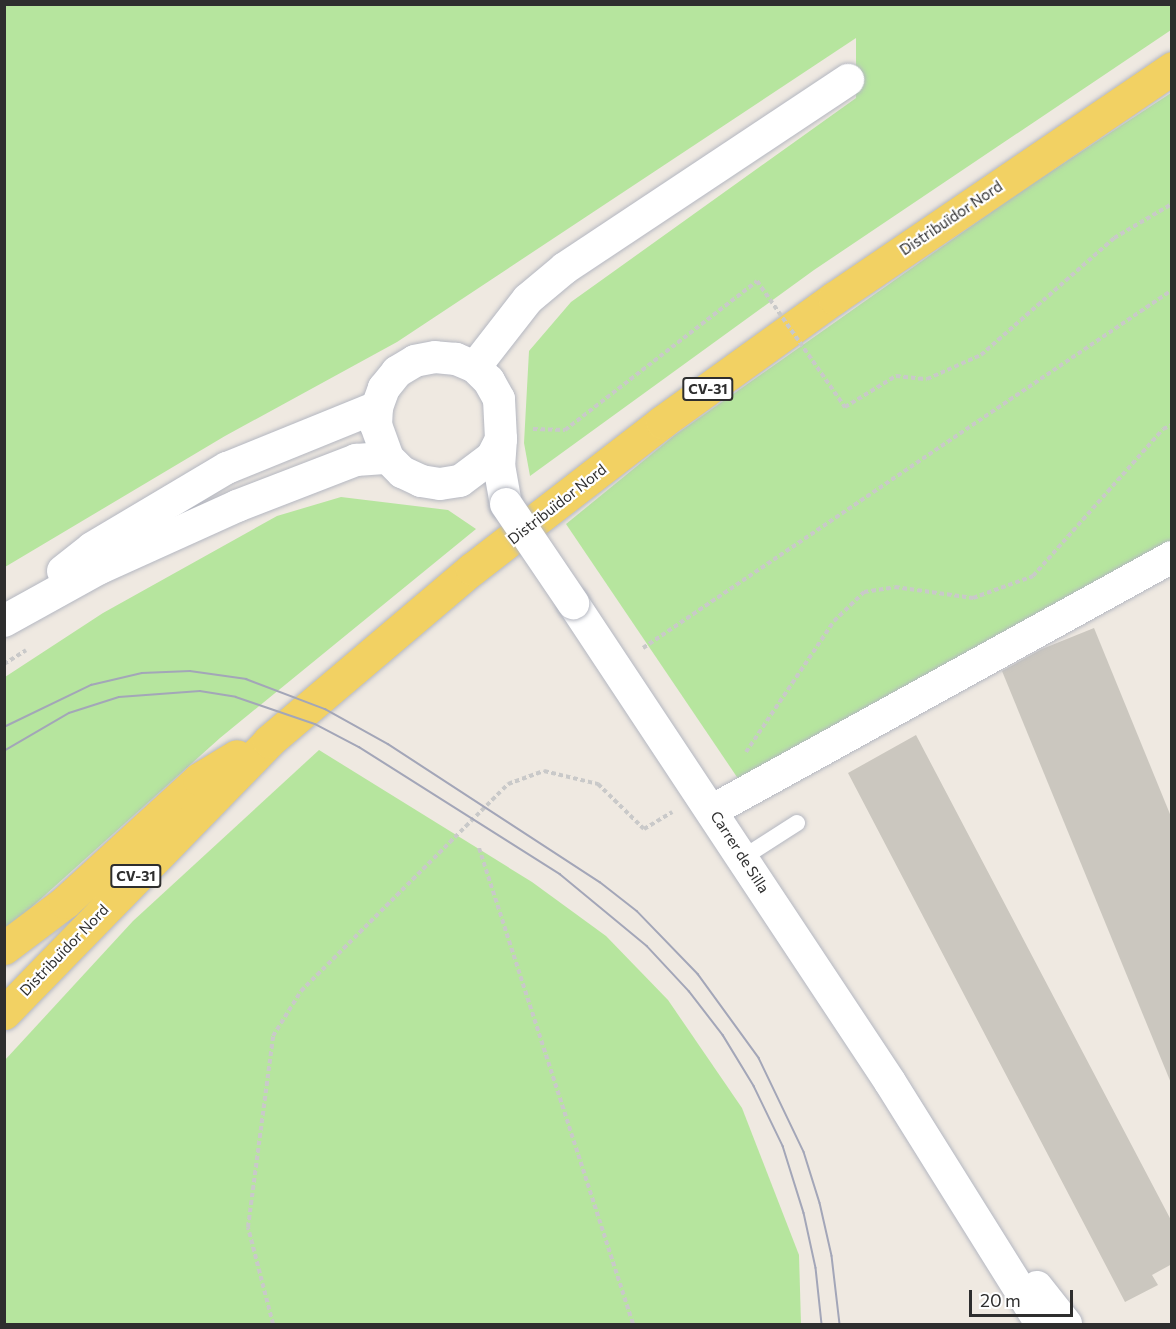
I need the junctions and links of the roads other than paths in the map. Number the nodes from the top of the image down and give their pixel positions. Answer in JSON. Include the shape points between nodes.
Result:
{"nodes":[{"id":1,"x":1172,"y":68,"type":"edge"},
{"id":2,"x":848,"y":80,"type":"dead end"},
{"id":3,"x":475,"y":367,"type":"junction"},
{"id":4,"x":377,"y":407,"type":"junction"},
{"id":5,"x":512,"y":434,"type":"junction"},
{"id":6,"x":388,"y":458,"type":"junction"},
{"id":7,"x":460,"y":481,"type":"junction"},
{"id":8,"x":507,"y":504,"type":"junction"},
{"id":9,"x":1172,"y":557,"type":"edge"},
{"id":10,"x":4,"y":620,"type":"edge"},
{"id":11,"x":268,"y":741,"type":"junction"},
{"id":12,"x":708,"y":803,"type":"junction"},
{"id":13,"x":797,"y":823,"type":"dead end"},
{"id":14,"x":744,"y":857,"type":"junction"},
{"id":15,"x":4,"y":948,"type":"edge"},
{"id":16,"x":4,"y":1013,"type":"edge"},
{"id":17,"x":968,"y":1203,"type":"junction"},
{"id":18,"x":1041,"y":1324,"type":"edge"},
{"id":19,"x":1066,"y":1324,"type":"edge"}],
"edges":[{"from":1,"to":11,"type":"main road","name":"Distribuïdor Nord","number":"CV-31","via":[[834,298],[662,422],[464,576]]},
{"from":2,"to":3,"type":"street","via":[[565,268],[528,300]]},
{"from":3,"to":4,"type":"street","via":[[446,357],[415,361],[384,388]]},
{"from":3,"to":5,"type":"street","via":[[499,399]]},
{"from":4,"to":6,"type":"street","via":[[376,425]]},
{"from":4,"to":10,"type":"street","via":[[227,468],[92,548]]},
{"from":5,"to":7,"type":"street","via":[[492,457]]},
{"from":5,"to":8,"type":"street","name":"Carrer de Silla","via":[[500,465]]},
{"from":6,"to":7,"type":"street","via":[[402,472],[421,481]]},
{"from":6,"to":10,"type":"street","via":[[356,460],[237,506],[100,568]]},
{"from":7,"to":8,"type":"street"},
{"from":8,"to":12,"type":"street","name":"Carrer de Silla","bridge":true},
{"from":9,"to":12,"type":"street"},
{"from":11,"to":15,"type":"main road","via":[[199,779],[65,902]]},
{"from":11,"to":16,"type":"main road","name":"Distribuïdor Nord","number":"CV-31"},
{"from":12,"to":14,"type":"street","name":"Carrer de Silla"},
{"from":13,"to":14,"type":"lane"},
{"from":14,"to":17,"type":"street","name":"Carrer de Silla"},
{"from":17,"to":18,"type":"street","name":"Carrer de Silla"},
{"from":17,"to":19,"type":"street","name":"Carrer de Silla"}]}
